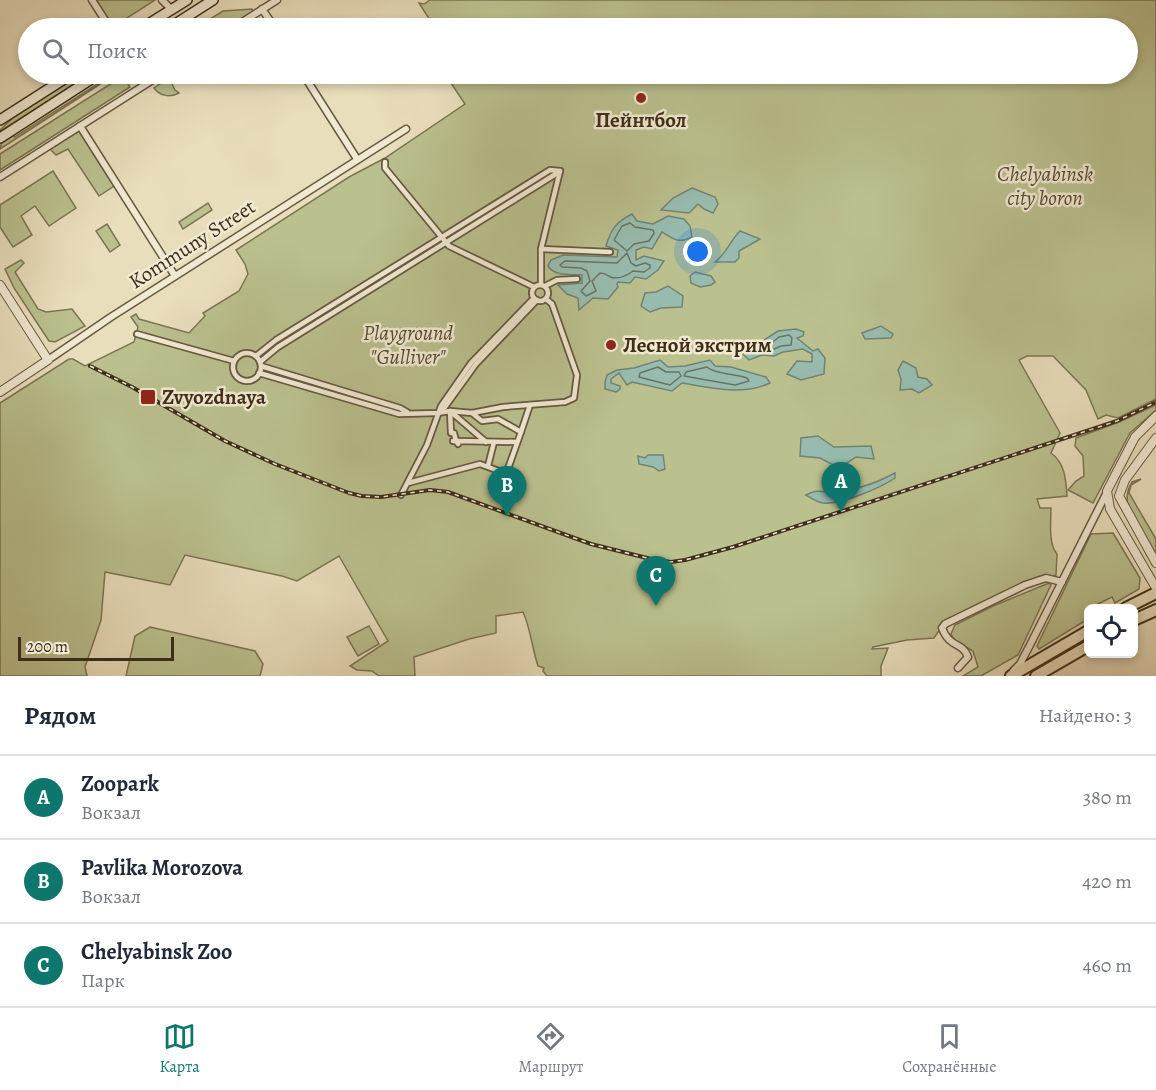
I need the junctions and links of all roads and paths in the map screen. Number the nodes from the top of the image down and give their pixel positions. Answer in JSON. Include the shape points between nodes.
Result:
{"nodes":[{"id":1,"x":93,"y":0,"type":"edge"},
{"id":2,"x":162,"y":0,"type":"edge"},
{"id":3,"x":187,"y":0,"type":"edge"},
{"id":4,"x":213,"y":0,"type":"edge"},
{"id":5,"x":278,"y":0,"type":"edge"},
{"id":6,"x":262,"y":9,"type":"junction"},
{"id":7,"x":172,"y":10,"type":"junction"},
{"id":8,"x":104,"y":18,"type":"edge"},
{"id":9,"x":159,"y":18,"type":"edge"},
{"id":10,"x":177,"y":18,"type":"edge"},
{"id":11,"x":191,"y":18,"type":"edge"},
{"id":12,"x":248,"y":18,"type":"edge"},
{"id":13,"x":268,"y":18,"type":"edge"},
{"id":14,"x":56,"y":84,"type":"edge"},
{"id":15,"x":84,"y":84,"type":"edge"},
{"id":16,"x":146,"y":84,"type":"edge"},
{"id":17,"x":309,"y":84,"type":"edge"},
{"id":18,"x":0,"y":120,"type":"edge"},
{"id":19,"x":80,"y":126,"type":"junction"},
{"id":20,"x":406,"y":129,"type":"dead end"},
{"id":21,"x":0,"y":138,"type":"edge"},
{"id":22,"x":357,"y":159,"type":"junction"},
{"id":23,"x":385,"y":162,"type":"dead end"},
{"id":24,"x":560,"y":171,"type":"junction"},
{"id":25,"x":0,"y":177,"type":"edge"},
{"id":26,"x":441,"y":238,"type":"junction"},
{"id":27,"x":446,"y":244,"type":"junction"},
{"id":28,"x":541,"y":249,"type":"junction"},
{"id":29,"x":610,"y":252,"type":"dead end"},
{"id":30,"x":175,"y":276,"type":"junction"},
{"id":31,"x":577,"y":279,"type":"dead end"},
{"id":32,"x":0,"y":285,"type":"edge"},
{"id":33,"x":543,"y":286,"type":"junction"},
{"id":34,"x":534,"y":287,"type":"junction"},
{"id":35,"x":535,"y":299,"type":"junction"},
{"id":36,"x":546,"y":299,"type":"junction"},
{"id":37,"x":137,"y":334,"type":"dead end"},
{"id":38,"x":256,"y":356,"type":"junction"},
{"id":39,"x":48,"y":360,"type":"junction"},
{"id":40,"x":234,"y":362,"type":"junction"},
{"id":41,"x":260,"y":364,"type":"junction"},
{"id":42,"x":259,"y":373,"type":"junction"},
{"id":43,"x":0,"y":392,"type":"edge"},
{"id":44,"x":530,"y":405,"type":"junction"},
{"id":45,"x":450,"y":411,"type":"junction"},
{"id":46,"x":408,"y":413,"type":"junction"},
{"id":47,"x":437,"y":413,"type":"junction"},
{"id":48,"x":472,"y":413,"type":"junction"},
{"id":49,"x":1156,"y":416,"type":"edge"},
{"id":50,"x":520,"y":432,"type":"junction"},
{"id":51,"x":1156,"y":438,"type":"edge"},
{"id":52,"x":486,"y":442,"type":"junction"},
{"id":53,"x":494,"y":442,"type":"junction"},
{"id":54,"x":517,"y":442,"type":"junction"},
{"id":55,"x":488,"y":466,"type":"junction"},
{"id":56,"x":507,"y":474,"type":"junction"},
{"id":57,"x":408,"y":483,"type":"junction"},
{"id":58,"x":1107,"y":491,"type":"junction"},
{"id":59,"x":402,"y":495,"type":"dead end"},
{"id":60,"x":498,"y":498,"type":"dead end"},
{"id":61,"x":1156,"y":563,"type":"edge"},
{"id":62,"x":1062,"y":582,"type":"junction"},
{"id":63,"x":1156,"y":588,"type":"edge"},
{"id":64,"x":1156,"y":593,"type":"edge"},
{"id":65,"x":1135,"y":604,"type":"edge"},
{"id":66,"x":1156,"y":610,"type":"edge"},
{"id":67,"x":1138,"y":618,"type":"edge"},
{"id":68,"x":1084,"y":634,"type":"edge"},
{"id":69,"x":1084,"y":649,"type":"edge"},
{"id":70,"x":958,"y":668,"type":"dead end"},
{"id":71,"x":1009,"y":676,"type":"edge"},
{"id":72,"x":1036,"y":676,"type":"edge"}],
"edges":[{"from":1,"to":8,"type":"street"},
{"from":2,"to":7,"type":"street"},
{"from":3,"to":7,"type":"main road"},
{"from":4,"to":11,"type":"main road"},
{"from":5,"to":6,"type":"street"},
{"from":6,"to":12,"type":"street"},
{"from":6,"to":13,"type":"street"},
{"from":7,"to":9,"type":"main road"},
{"from":7,"to":10,"type":"main road"},
{"from":14,"to":18,"type":"main road"},
{"from":15,"to":21,"type":"main road"},
{"from":16,"to":19,"type":"street"},
{"from":17,"to":22,"type":"street"},
{"from":19,"to":25,"type":"street"},
{"from":19,"to":30,"type":"street"},
{"from":20,"to":22,"type":"street","name":"Kommuny Street"},
{"from":22,"to":30,"type":"street","name":"Kommuny Street"},
{"from":23,"to":26,"type":"street"},
{"from":24,"to":26,"type":"street","via":[[550,170]]},
{"from":24,"to":27,"type":"street"},
{"from":24,"to":28,"type":"street"},
{"from":26,"to":27,"type":"street"},
{"from":26,"to":38,"type":"street"},
{"from":27,"to":34,"type":"street"},
{"from":27,"to":41,"type":"street","via":[[278,347]]},
{"from":28,"to":29,"type":"street"},
{"from":28,"to":33,"type":"street"},
{"from":30,"to":39,"type":"street","name":"Kommuny Street"},
{"from":31,"to":33,"type":"street","via":[[557,280]]},
{"from":32,"to":39,"type":"street"},
{"from":33,"to":34,"type":"street"},
{"from":33,"to":36,"type":"street","via":[[548,291]]},
{"from":34,"to":35,"type":"street"},
{"from":35,"to":36,"type":"street"},
{"from":35,"to":47,"type":"street","via":[[471,363]]},
{"from":36,"to":44,"type":"street","via":[[552,304],[577,375],[574,398]]},
{"from":37,"to":40,"type":"street"},
{"from":38,"to":40,"type":"street","via":[[243,353]]},
{"from":38,"to":41,"type":"street"},
{"from":39,"to":43,"type":"street","name":"Kommuny Street"},
{"from":40,"to":42,"type":"street","via":[[236,375],[243,380]]},
{"from":41,"to":42,"type":"street"},
{"from":41,"to":46,"type":"street"},
{"from":42,"to":46,"type":"street","via":[[399,414]]},
{"from":44,"to":48,"type":"street"},
{"from":44,"to":50,"type":"street"},
{"from":45,"to":47,"type":"street"},
{"from":45,"to":48,"type":"street"},
{"from":45,"to":52,"type":"street"},
{"from":45,"to":52,"type":"street","via":[[450,433],[454,433],[456,442]]},
{"from":46,"to":47,"type":"street"},
{"from":47,"to":57,"type":"street","via":[[427,445]]},
{"from":48,"to":50,"type":"street","via":[[482,421],[498,419]]},
{"from":49,"to":58,"type":"street","via":[[1135,437]]},
{"from":50,"to":54,"type":"street"},
{"from":51,"to":61,"type":"street","via":[[1119,496]]},
{"from":52,"to":53,"type":"street"},
{"from":53,"to":54,"type":"street"},
{"from":53,"to":55,"type":"street"},
{"from":54,"to":56,"type":"street"},
{"from":55,"to":56,"type":"street"},
{"from":55,"to":57,"type":"street","via":[[480,464]]},
{"from":56,"to":60,"type":"street"},
{"from":57,"to":59,"type":"street"},
{"from":58,"to":62,"type":"street"},
{"from":58,"to":63,"type":"street","via":[[1110,509]]},
{"from":62,"to":70,"type":"street","via":[[1046,578],[1036,581],[945,624],[942,628],[946,640],[966,651],[968,657]]},
{"from":62,"to":71,"type":"street","via":[[1020,664]]},
{"from":64,"to":65,"type":"main road"},
{"from":66,"to":67,"type":"main road"},
{"from":68,"to":71,"type":"main road"},
{"from":69,"to":72,"type":"main road"}]}
